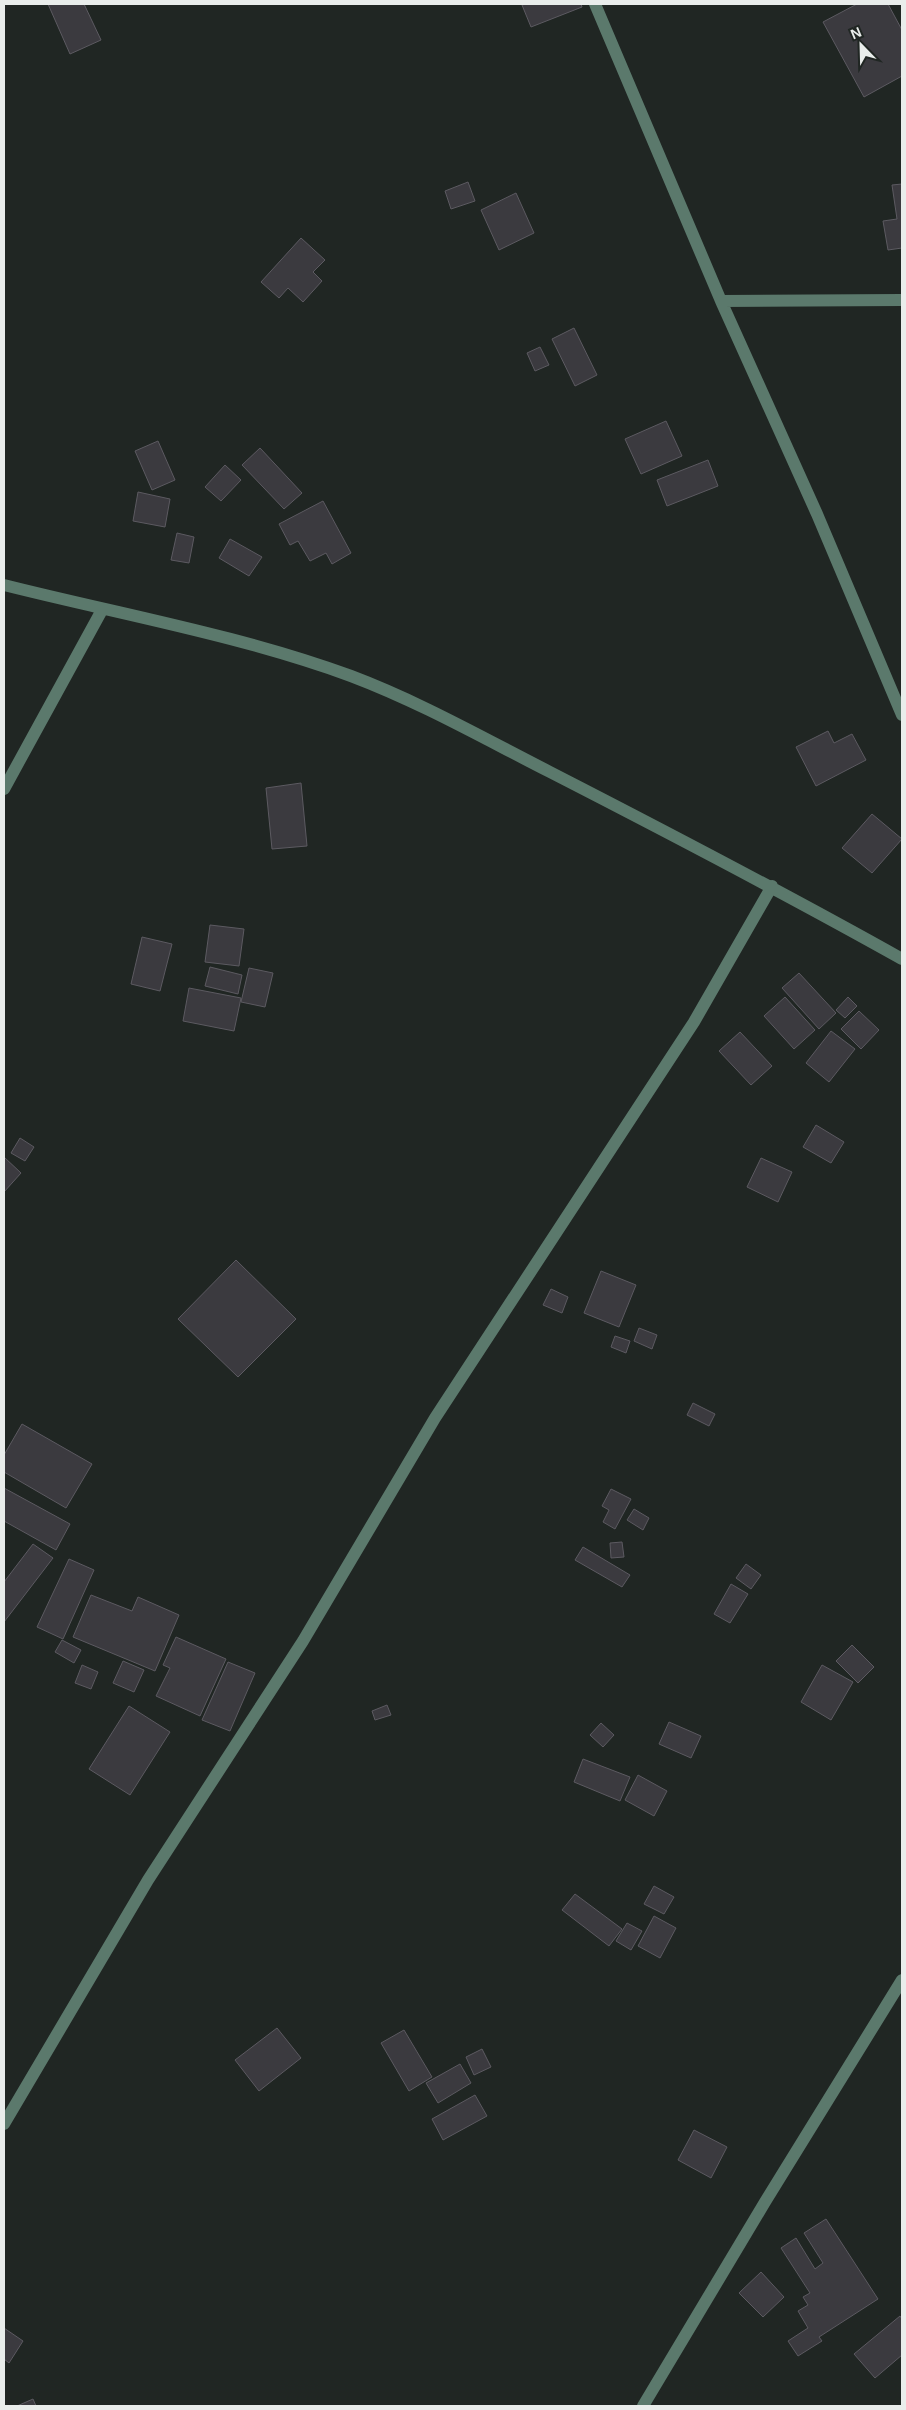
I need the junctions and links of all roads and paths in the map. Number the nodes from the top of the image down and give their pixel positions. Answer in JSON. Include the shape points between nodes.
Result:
{"nodes":[{"id":1,"x":595,"y":4,"type":"edge"},
{"id":2,"x":902,"y":300,"type":"edge"},
{"id":3,"x":721,"y":301,"type":"junction"},
{"id":4,"x":4,"y":584,"type":"edge"},
{"id":5,"x":102,"y":610,"type":"junction"},
{"id":6,"x":902,"y":715,"type":"edge"},
{"id":7,"x":4,"y":789,"type":"edge"},
{"id":8,"x":772,"y":886,"type":"junction"},
{"id":9,"x":902,"y":959,"type":"edge"},
{"id":10,"x":902,"y":1980,"type":"edge"},
{"id":11,"x":4,"y":2124,"type":"edge"},
{"id":12,"x":643,"y":2406,"type":"edge"}],
"edges":[{"from":1,"to":3,"type":"street"},
{"from":2,"to":3,"type":"street"},
{"from":3,"to":6,"type":"street","via":[[818,514]]},
{"from":4,"to":5,"type":"street"},
{"from":5,"to":7,"type":"street"},
{"from":5,"to":8,"type":"street","via":[[266,647],[352,677],[424,708]]},
{"from":8,"to":9,"type":"street"},
{"from":8,"to":11,"type":"street","via":[[694,1022],[435,1418],[304,1641],[148,1880]]},
{"from":10,"to":12,"type":"street"}]}
